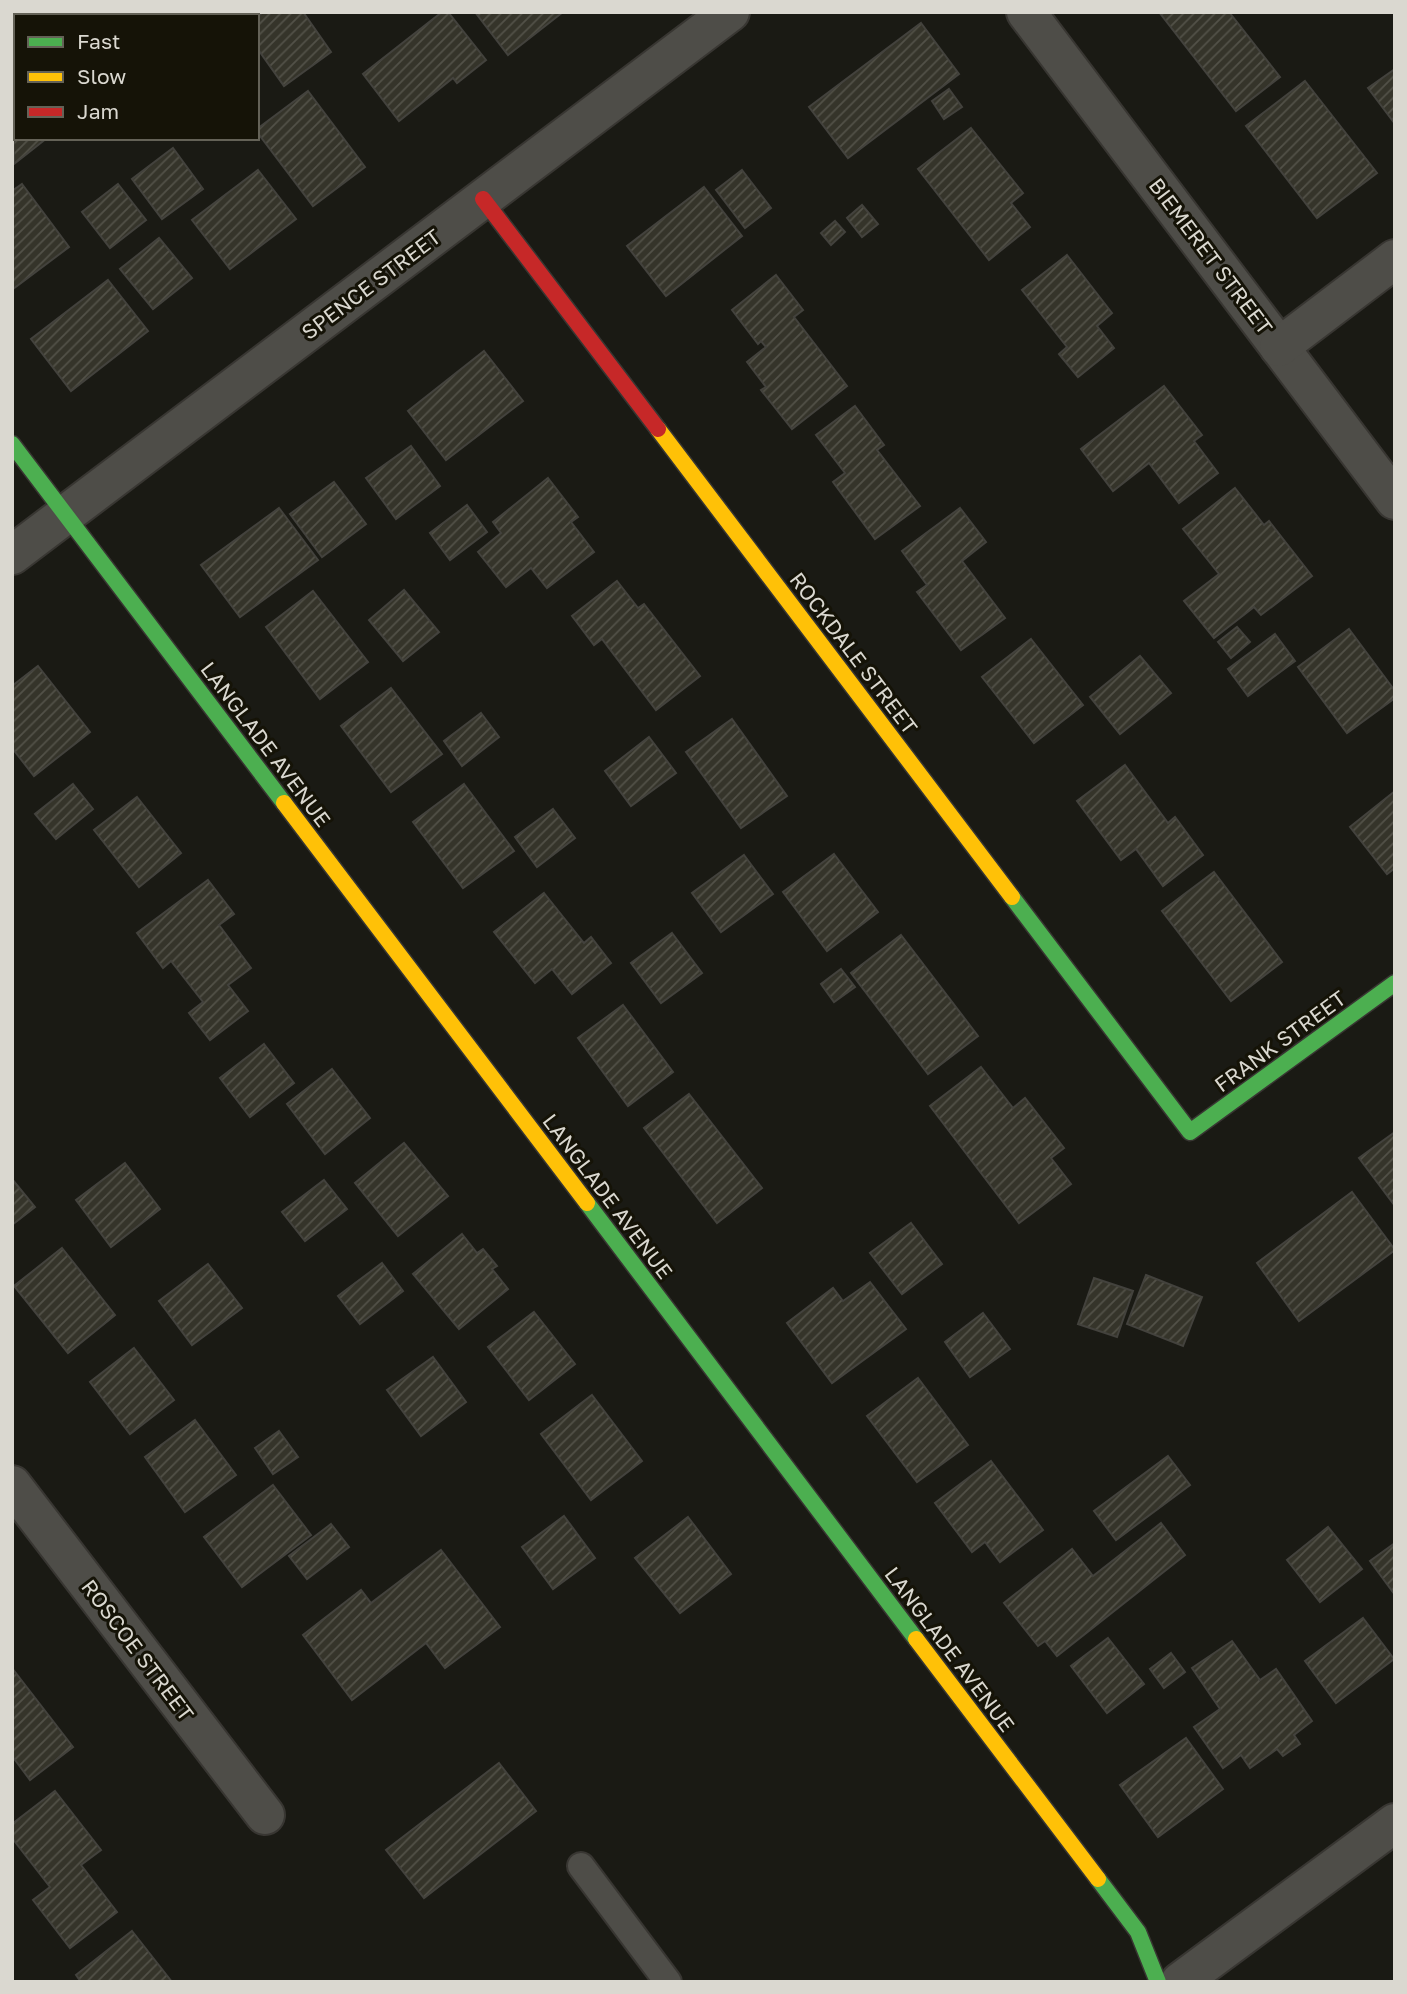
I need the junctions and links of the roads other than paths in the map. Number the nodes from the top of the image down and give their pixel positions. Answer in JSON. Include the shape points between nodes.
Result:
{"nodes":[{"id":1,"x":730,"y":12,"type":"edge"},
{"id":2,"x":1026,"y":12,"type":"edge"},
{"id":3,"x":483,"y":199,"type":"junction"},
{"id":4,"x":1395,"y":259,"type":"edge"},
{"id":5,"x":1279,"y":347,"type":"junction"},
{"id":6,"x":12,"y":444,"type":"edge"},
{"id":7,"x":1395,"y":500,"type":"edge"},
{"id":8,"x":66,"y":515,"type":"junction"},
{"id":9,"x":12,"y":555,"type":"edge"},
{"id":10,"x":1395,"y":983,"type":"edge"},
{"id":11,"x":1190,"y":1132,"type":"joint"},
{"id":12,"x":12,"y":1486,"type":"edge"},
{"id":13,"x":265,"y":1815,"type":"dead end"},
{"id":14,"x":1395,"y":1823,"type":"edge"},
{"id":15,"x":580,"y":1866,"type":"dead end"},
{"id":16,"x":668,"y":1982,"type":"edge"},
{"id":17,"x":1158,"y":1982,"type":"edge"},
{"id":18,"x":1180,"y":1982,"type":"edge"}],
"edges":[{"from":1,"to":3,"type":"street","name":"SPENCE STREET"},
{"from":2,"to":5,"type":"street","name":"BIEMERET STREET"},
{"from":3,"to":8,"type":"street","name":"SPENCE STREET"},
{"from":3,"to":11,"type":"street","name":"ROCKDALE STREET"},
{"from":4,"to":5,"type":"street"},
{"from":5,"to":7,"type":"street","name":"BIEMERET STREET"},
{"from":6,"to":8,"type":"street","name":"LANGLADE AVENUE"},
{"from":8,"to":9,"type":"street","name":"SPENCE STREET"},
{"from":8,"to":17,"type":"street","name":"LANGLADE AVENUE","via":[[1138,1932]]},
{"from":10,"to":11,"type":"street","name":"FRANK STREET"},
{"from":12,"to":13,"type":"street","name":"ROSCOE STREET"},
{"from":14,"to":18,"type":"street"},
{"from":15,"to":16,"type":"lane"}]}
